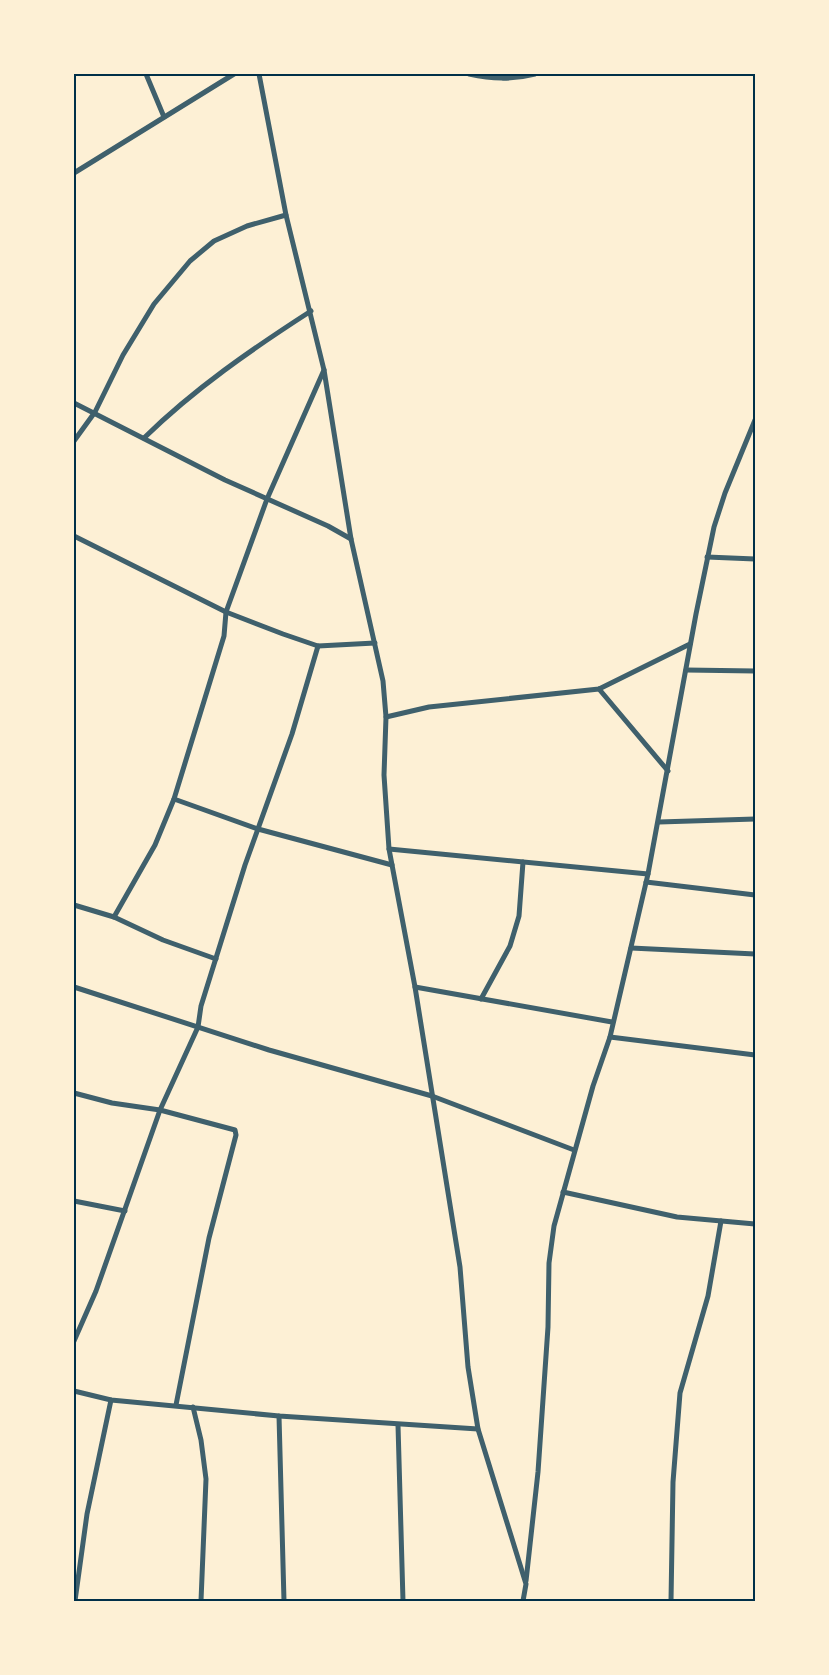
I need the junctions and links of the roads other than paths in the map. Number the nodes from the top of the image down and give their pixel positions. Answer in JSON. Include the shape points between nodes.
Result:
{"nodes":[{"id":1,"x":146,"y":74,"type":"edge"},
{"id":2,"x":234,"y":74,"type":"edge"},
{"id":3,"x":259,"y":74,"type":"edge"},
{"id":4,"x":469,"y":74,"type":"edge"},
{"id":5,"x":535,"y":74,"type":"edge"},
{"id":6,"x":164,"y":117,"type":"junction"},
{"id":7,"x":74,"y":173,"type":"edge"},
{"id":8,"x":286,"y":215,"type":"junction"},
{"id":9,"x":311,"y":310,"type":"junction"},
{"id":10,"x":324,"y":370,"type":"junction"},
{"id":11,"x":74,"y":403,"type":"edge"},
{"id":12,"x":95,"y":412,"type":"junction"},
{"id":13,"x":755,"y":420,"type":"edge"},
{"id":14,"x":144,"y":438,"type":"junction"},
{"id":15,"x":74,"y":440,"type":"edge"},
{"id":16,"x":267,"y":499,"type":"junction"},
{"id":17,"x":74,"y":536,"type":"edge"},
{"id":18,"x":351,"y":540,"type":"junction"},
{"id":19,"x":707,"y":557,"type":"junction"},
{"id":20,"x":755,"y":559,"type":"edge"},
{"id":21,"x":226,"y":612,"type":"junction"},
{"id":22,"x":375,"y":643,"type":"junction"},
{"id":23,"x":690,"y":644,"type":"junction"},
{"id":24,"x":318,"y":646,"type":"junction"},
{"id":25,"x":686,"y":670,"type":"junction"},
{"id":26,"x":755,"y":671,"type":"edge"},
{"id":27,"x":599,"y":689,"type":"junction"},
{"id":28,"x":386,"y":717,"type":"junction"},
{"id":29,"x":668,"y":771,"type":"junction"},
{"id":30,"x":174,"y":798,"type":"junction"},
{"id":31,"x":755,"y":819,"type":"edge"},
{"id":32,"x":659,"y":822,"type":"junction"},
{"id":33,"x":258,"y":829,"type":"junction"},
{"id":34,"x":389,"y":849,"type":"junction"},
{"id":35,"x":524,"y":862,"type":"junction"},
{"id":36,"x":392,"y":865,"type":"junction"},
{"id":37,"x":648,"y":874,"type":"junction"},
{"id":38,"x":646,"y":882,"type":"junction"},
{"id":39,"x":755,"y":895,"type":"edge"},
{"id":40,"x":74,"y":905,"type":"edge"},
{"id":41,"x":114,"y":917,"type":"junction"},
{"id":42,"x":631,"y":948,"type":"junction"},
{"id":43,"x":755,"y":954,"type":"edge"},
{"id":44,"x":216,"y":960,"type":"junction"},
{"id":45,"x":74,"y":987,"type":"edge"},
{"id":46,"x":415,"y":987,"type":"junction"},
{"id":47,"x":480,"y":999,"type":"junction"},
{"id":48,"x":612,"y":1022,"type":"junction"},
{"id":49,"x":198,"y":1028,"type":"junction"},
{"id":50,"x":610,"y":1037,"type":"junction"},
{"id":51,"x":755,"y":1055,"type":"edge"},
{"id":52,"x":74,"y":1093,"type":"edge"},
{"id":53,"x":432,"y":1096,"type":"junction"},
{"id":54,"x":160,"y":1110,"type":"junction"},
{"id":55,"x":574,"y":1150,"type":"junction"},
{"id":56,"x":563,"y":1192,"type":"junction"},
{"id":57,"x":74,"y":1201,"type":"edge"},
{"id":58,"x":125,"y":1211,"type":"junction"},
{"id":59,"x":721,"y":1221,"type":"junction"},
{"id":60,"x":755,"y":1224,"type":"edge"},
{"id":61,"x":74,"y":1341,"type":"edge"},
{"id":62,"x":74,"y":1391,"type":"edge"},
{"id":63,"x":111,"y":1400,"type":"junction"},
{"id":64,"x":176,"y":1405,"type":"junction"},
{"id":65,"x":193,"y":1407,"type":"junction"},
{"id":66,"x":279,"y":1416,"type":"junction"},
{"id":67,"x":398,"y":1425,"type":"junction"},
{"id":68,"x":478,"y":1429,"type":"junction"},
{"id":69,"x":526,"y":1584,"type":"junction"},
{"id":70,"x":74,"y":1601,"type":"edge"},
{"id":71,"x":201,"y":1601,"type":"edge"},
{"id":72,"x":284,"y":1601,"type":"edge"},
{"id":73,"x":403,"y":1601,"type":"edge"},
{"id":74,"x":524,"y":1601,"type":"edge"},
{"id":75,"x":671,"y":1601,"type":"edge"}],
"edges":[{"from":1,"to":6,"type":"street"},
{"from":2,"to":6,"type":"street"},
{"from":3,"to":8,"type":"street"},
{"from":4,"to":5,"type":"street","via":[[492,79]]},
{"from":6,"to":7,"type":"street"},
{"from":8,"to":9,"type":"street"},
{"from":8,"to":12,"type":"street","via":[[247,226],[214,241],[190,261],[154,304],[123,355]]},
{"from":9,"to":10,"type":"street"},
{"from":9,"to":14,"type":"street","via":[[217,376]]},
{"from":10,"to":16,"type":"street"},
{"from":10,"to":18,"type":"street"},
{"from":11,"to":12,"type":"street"},
{"from":12,"to":14,"type":"street"},
{"from":12,"to":15,"type":"street"},
{"from":13,"to":19,"type":"street","via":[[725,493]]},
{"from":14,"to":16,"type":"street"},
{"from":16,"to":18,"type":"street"},
{"from":16,"to":21,"type":"street"},
{"from":17,"to":21,"type":"street"},
{"from":18,"to":22,"type":"street"},
{"from":19,"to":20,"type":"street"},
{"from":19,"to":23,"type":"street"},
{"from":21,"to":24,"type":"street"},
{"from":21,"to":30,"type":"street","via":[[224,636]]},
{"from":22,"to":24,"type":"street"},
{"from":22,"to":28,"type":"street"},
{"from":23,"to":25,"type":"street"},
{"from":23,"to":27,"type":"street"},
{"from":24,"to":33,"type":"street","via":[[292,734]]},
{"from":25,"to":26,"type":"street"},
{"from":25,"to":29,"type":"street"},
{"from":27,"to":28,"type":"street","via":[[430,707]]},
{"from":27,"to":29,"type":"street"},
{"from":28,"to":34,"type":"street","via":[[384,776]]},
{"from":29,"to":32,"type":"street"},
{"from":30,"to":33,"type":"street"},
{"from":30,"to":41,"type":"street","via":[[155,845]]},
{"from":31,"to":32,"type":"street"},
{"from":32,"to":37,"type":"street"},
{"from":33,"to":36,"type":"street"},
{"from":33,"to":44,"type":"street"},
{"from":34,"to":35,"type":"street"},
{"from":34,"to":36,"type":"street"},
{"from":35,"to":37,"type":"street"},
{"from":35,"to":47,"type":"street","via":[[519,916],[510,946]]},
{"from":36,"to":46,"type":"street"},
{"from":37,"to":38,"type":"street"},
{"from":38,"to":39,"type":"street"},
{"from":38,"to":42,"type":"street"},
{"from":40,"to":41,"type":"street"},
{"from":41,"to":44,"type":"street"},
{"from":42,"to":43,"type":"street"},
{"from":42,"to":48,"type":"street"},
{"from":44,"to":49,"type":"street"},
{"from":45,"to":49,"type":"street"},
{"from":46,"to":47,"type":"street"},
{"from":46,"to":53,"type":"street"},
{"from":47,"to":48,"type":"street"},
{"from":48,"to":50,"type":"street"},
{"from":49,"to":53,"type":"street"},
{"from":49,"to":54,"type":"street"},
{"from":50,"to":51,"type":"street"},
{"from":50,"to":55,"type":"street"},
{"from":52,"to":54,"type":"street"},
{"from":53,"to":55,"type":"street"},
{"from":53,"to":68,"type":"street","via":[[460,1267],[466,1348]]},
{"from":54,"to":58,"type":"street"},
{"from":54,"to":64,"type":"street","via":[[233,1128],[236,1135],[209,1238]]},
{"from":55,"to":56,"type":"street"},
{"from":56,"to":59,"type":"street","via":[[677,1217]]},
{"from":56,"to":69,"type":"street","via":[[549,1263],[538,1472]]},
{"from":57,"to":58,"type":"street"},
{"from":58,"to":61,"type":"street"},
{"from":59,"to":60,"type":"street"},
{"from":59,"to":75,"type":"street","via":[[708,1296],[680,1393],[673,1482]]},
{"from":62,"to":63,"type":"street"},
{"from":63,"to":64,"type":"street"},
{"from":63,"to":70,"type":"street","via":[[87,1514]]},
{"from":64,"to":65,"type":"street"},
{"from":65,"to":66,"type":"street"},
{"from":65,"to":71,"type":"street","via":[[206,1479]]},
{"from":66,"to":67,"type":"street"},
{"from":66,"to":72,"type":"street"},
{"from":67,"to":68,"type":"street"},
{"from":67,"to":73,"type":"street"},
{"from":68,"to":69,"type":"street"},
{"from":69,"to":74,"type":"street"}]}
